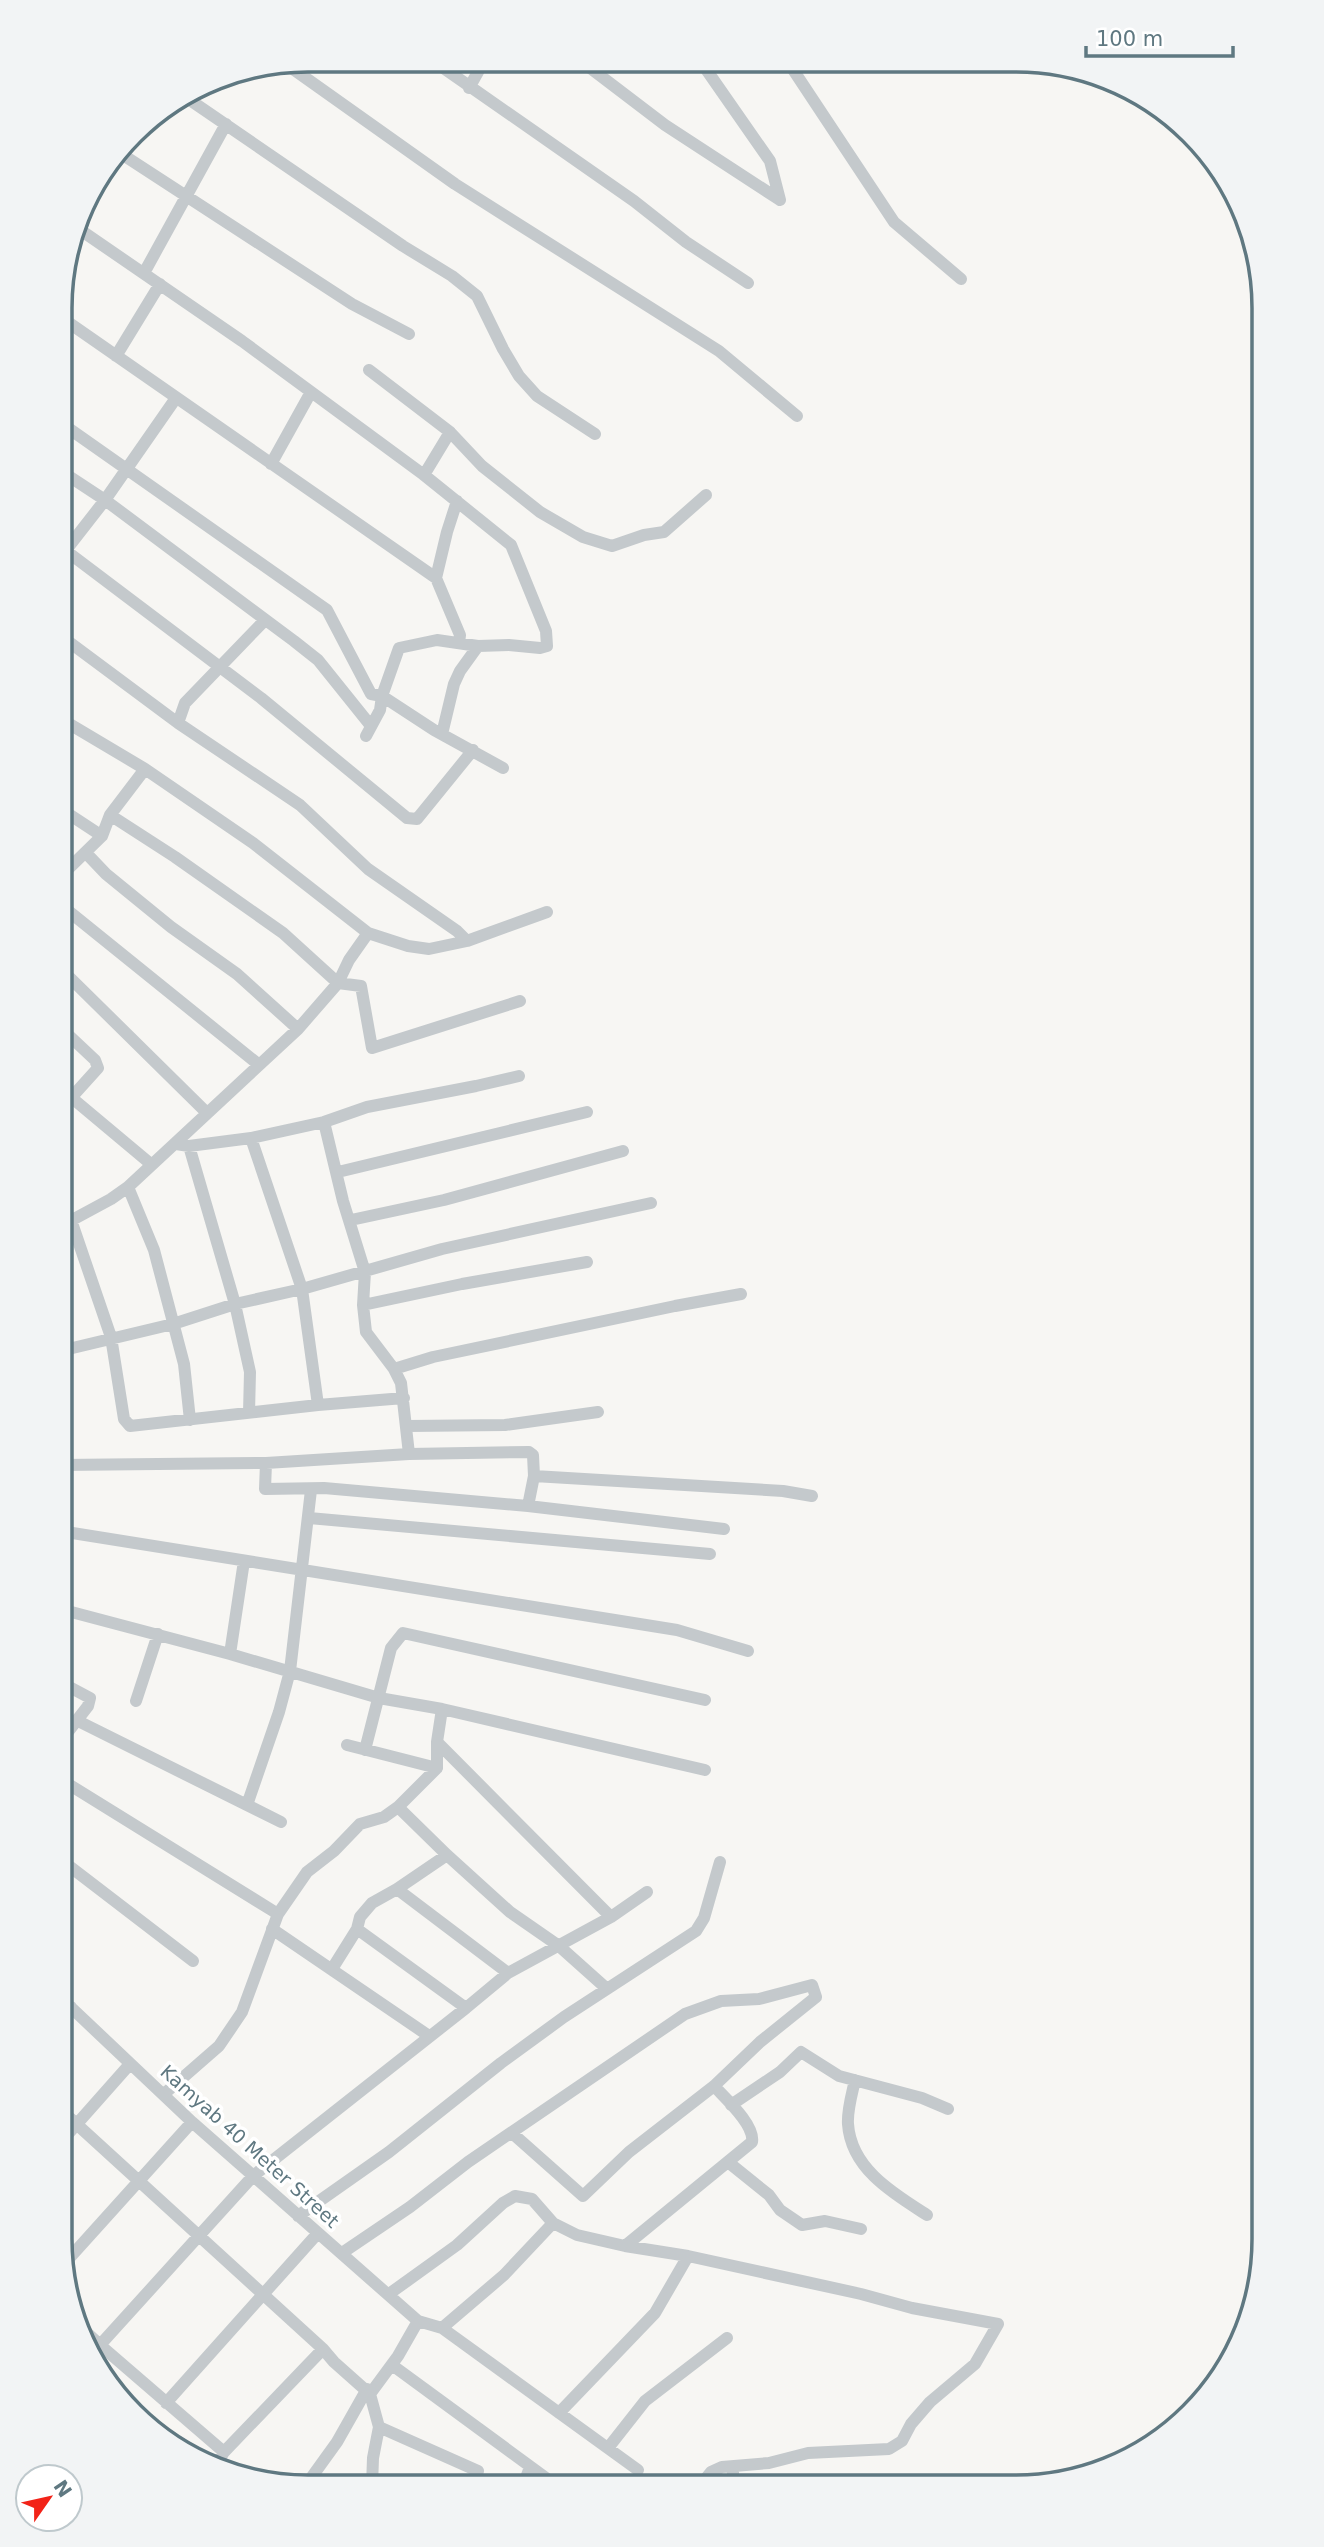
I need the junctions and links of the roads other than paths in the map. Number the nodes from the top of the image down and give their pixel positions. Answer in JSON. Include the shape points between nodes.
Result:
{"nodes":[{"id":1,"x":448,"y":72,"type":"edge"},
{"id":2,"x":478,"y":72,"type":"edge"},
{"id":3,"x":595,"y":72,"type":"edge"},
{"id":4,"x":708,"y":72,"type":"edge"},
{"id":5,"x":795,"y":72,"type":"edge"},
{"id":6,"x":298,"y":73,"type":"edge"},
{"id":7,"x":470,"y":88,"type":"junction"},
{"id":8,"x":192,"y":102,"type":"edge"},
{"id":9,"x":226,"y":124,"type":"junction"},
{"id":10,"x":126,"y":157,"type":"edge"},
{"id":11,"x":187,"y":196,"type":"junction"},
{"id":12,"x":84,"y":232,"type":"edge"},
{"id":13,"x":144,"y":273,"type":"junction"},
{"id":14,"x":961,"y":279,"type":"dead end"},
{"id":15,"x":748,"y":283,"type":"dead end"},
{"id":16,"x":160,"y":284,"type":"junction"},
{"id":17,"x":72,"y":325,"type":"edge"},
{"id":18,"x":410,"y":334,"type":"dead end"},
{"id":19,"x":116,"y":356,"type":"junction"},
{"id":20,"x":369,"y":370,"type":"dead end"},
{"id":21,"x":312,"y":392,"type":"junction"},
{"id":22,"x":176,"y":398,"type":"junction"},
{"id":23,"x":797,"y":416,"type":"dead end"},
{"id":24,"x":72,"y":431,"type":"edge"},
{"id":25,"x":450,"y":432,"type":"junction"},
{"id":26,"x":594,"y":434,"type":"dead end"},
{"id":27,"x":271,"y":464,"type":"junction"},
{"id":28,"x":127,"y":470,"type":"junction"},
{"id":29,"x":424,"y":475,"type":"junction"},
{"id":30,"x":72,"y":481,"type":"edge"},
{"id":31,"x":706,"y":495,"type":"dead end"},
{"id":32,"x":105,"y":500,"type":"junction"},
{"id":33,"x":457,"y":501,"type":"junction"},
{"id":34,"x":72,"y":538,"type":"edge"},
{"id":35,"x":72,"y":555,"type":"edge"},
{"id":36,"x":436,"y":578,"type":"junction"},
{"id":37,"x":265,"y":620,"type":"junction"},
{"id":38,"x":459,"y":643,"type":"junction"},
{"id":39,"x":72,"y":644,"type":"edge"},
{"id":40,"x":478,"y":646,"type":"junction"},
{"id":41,"x":220,"y":666,"type":"junction"},
{"id":42,"x":382,"y":696,"type":"junction"},
{"id":43,"x":178,"y":723,"type":"junction"},
{"id":44,"x":72,"y":726,"type":"edge"},
{"id":45,"x":442,"y":734,"type":"junction"},
{"id":46,"x":473,"y":750,"type":"junction"},
{"id":47,"x":503,"y":768,"type":"dead end"},
{"id":48,"x":145,"y":769,"type":"junction"},
{"id":49,"x":110,"y":815,"type":"junction"},
{"id":50,"x":72,"y":816,"type":"edge"},
{"id":51,"x":102,"y":836,"type":"junction"},
{"id":52,"x":86,"y":853,"type":"junction"},
{"id":53,"x":72,"y":866,"type":"edge"},
{"id":54,"x":547,"y":912,"type":"dead end"},
{"id":55,"x":72,"y":914,"type":"edge"},
{"id":56,"x":368,"y":933,"type":"junction"},
{"id":57,"x":467,"y":941,"type":"junction"},
{"id":58,"x":72,"y":980,"type":"edge"},
{"id":59,"x":338,"y":983,"type":"junction"},
{"id":60,"x":520,"y":1001,"type":"dead end"},
{"id":61,"x":298,"y":1029,"type":"junction"},
{"id":62,"x":72,"y":1038,"type":"edge"},
{"id":63,"x":258,"y":1064,"type":"junction"},
{"id":64,"x":519,"y":1076,"type":"dead end"},
{"id":65,"x":72,"y":1090,"type":"edge"},
{"id":66,"x":72,"y":1100,"type":"edge"},
{"id":67,"x":587,"y":1112,"type":"dead end"},
{"id":68,"x":207,"y":1113,"type":"junction"},
{"id":69,"x":324,"y":1122,"type":"junction"},
{"id":70,"x":251,"y":1138,"type":"junction"},
{"id":71,"x":183,"y":1145,"type":"junction"},
{"id":72,"x":623,"y":1152,"type":"dead end"},
{"id":73,"x":152,"y":1165,"type":"junction"},
{"id":74,"x":338,"y":1172,"type":"junction"},
{"id":75,"x":128,"y":1187,"type":"junction"},
{"id":76,"x":651,"y":1203,"type":"dead end"},
{"id":77,"x":72,"y":1220,"type":"edge"},
{"id":78,"x":351,"y":1220,"type":"junction"},
{"id":79,"x":72,"y":1238,"type":"edge"},
{"id":80,"x":587,"y":1262,"type":"dead end"},
{"id":81,"x":365,"y":1272,"type":"junction"},
{"id":82,"x":302,"y":1289,"type":"junction"},
{"id":83,"x":741,"y":1294,"type":"dead end"},
{"id":84,"x":235,"y":1304,"type":"junction"},
{"id":85,"x":363,"y":1305,"type":"junction"},
{"id":86,"x":173,"y":1324,"type":"junction"},
{"id":87,"x":111,"y":1338,"type":"junction"},
{"id":88,"x":72,"y":1348,"type":"edge"},
{"id":89,"x":394,"y":1368,"type":"junction"},
{"id":90,"x":404,"y":1398,"type":"junction"},
{"id":91,"x":318,"y":1405,"type":"junction"},
{"id":92,"x":598,"y":1412,"type":"dead end"},
{"id":93,"x":249,"y":1413,"type":"junction"},
{"id":94,"x":190,"y":1420,"type":"junction"},
{"id":95,"x":408,"y":1426,"type":"junction"},
{"id":96,"x":409,"y":1454,"type":"junction"},
{"id":97,"x":266,"y":1463,"type":"junction"},
{"id":98,"x":72,"y":1465,"type":"edge"},
{"id":99,"x":534,"y":1476,"type":"junction"},
{"id":100,"x":311,"y":1490,"type":"junction"},
{"id":101,"x":812,"y":1496,"type":"dead end"},
{"id":102,"x":528,"y":1506,"type":"junction"},
{"id":103,"x":309,"y":1518,"type":"junction"},
{"id":104,"x":724,"y":1529,"type":"dead end"},
{"id":105,"x":72,"y":1533,"type":"edge"},
{"id":106,"x":710,"y":1554,"type":"dead end"},
{"id":107,"x":244,"y":1561,"type":"junction"},
{"id":108,"x":302,"y":1569,"type":"junction"},
{"id":109,"x":72,"y":1612,"type":"edge"},
{"id":110,"x":158,"y":1634,"type":"junction"},
{"id":111,"x":748,"y":1651,"type":"dead end"},
{"id":112,"x":230,"y":1654,"type":"junction"},
{"id":113,"x":290,"y":1671,"type":"junction"},
{"id":114,"x":72,"y":1688,"type":"edge"},
{"id":115,"x":379,"y":1698,"type":"junction"},
{"id":116,"x":705,"y":1700,"type":"dead end"},
{"id":117,"x":136,"y":1701,"type":"dead end"},
{"id":118,"x":442,"y":1709,"type":"junction"},
{"id":119,"x":78,"y":1721,"type":"junction"},
{"id":120,"x":72,"y":1728,"type":"edge"},
{"id":121,"x":437,"y":1742,"type":"junction"},
{"id":122,"x":347,"y":1745,"type":"dead end"},
{"id":123,"x":365,"y":1750,"type":"junction"},
{"id":124,"x":438,"y":1768,"type":"junction"},
{"id":125,"x":705,"y":1770,"type":"dead end"},
{"id":126,"x":72,"y":1786,"type":"edge"},
{"id":127,"x":247,"y":1805,"type":"junction"},
{"id":128,"x":398,"y":1807,"type":"junction"},
{"id":129,"x":281,"y":1822,"type":"dead end"},
{"id":130,"x":447,"y":1855,"type":"junction"},
{"id":131,"x":720,"y":1863,"type":"dead end"},
{"id":132,"x":72,"y":1868,"type":"edge"},
{"id":133,"x":397,"y":1889,"type":"junction"},
{"id":134,"x":648,"y":1892,"type":"dead end"},
{"id":135,"x":278,"y":1914,"type":"junction"},
{"id":136,"x":611,"y":1917,"type":"junction"},
{"id":137,"x":357,"y":1928,"type":"junction"},
{"id":138,"x":272,"y":1929,"type":"junction"},
{"id":139,"x":559,"y":1946,"type":"junction"},
{"id":140,"x":193,"y":1961,"type":"dead end"},
{"id":141,"x":332,"y":1969,"type":"junction"},
{"id":142,"x":508,"y":1973,"type":"junction"},
{"id":143,"x":606,"y":1988,"type":"junction"},
{"id":144,"x":72,"y":2008,"type":"edge"},
{"id":145,"x":467,"y":2008,"type":"junction"},
{"id":146,"x":429,"y":2036,"type":"junction"},
{"id":147,"x":130,"y":2064,"type":"junction"},
{"id":148,"x":855,"y":2080,"type":"junction"},
{"id":149,"x":714,"y":2086,"type":"junction"},
{"id":150,"x":164,"y":2094,"type":"junction"},
{"id":151,"x":731,"y":2105,"type":"junction"},
{"id":152,"x":948,"y":2109,"type":"dead end"},
{"id":153,"x":72,"y":2120,"type":"edge"},
{"id":154,"x":192,"y":2122,"type":"junction"},
{"id":155,"x":77,"y":2124,"type":"junction"},
{"id":156,"x":72,"y":2130,"type":"edge"},
{"id":157,"x":512,"y":2133,"type":"junction"},
{"id":158,"x":728,"y":2162,"type":"junction"},
{"id":159,"x":253,"y":2176,"type":"junction"},
{"id":160,"x":138,"y":2181,"type":"junction"},
{"id":161,"x":927,"y":2215,"type":"dead end"},
{"id":162,"x":298,"y":2216,"type":"junction"},
{"id":163,"x":553,"y":2223,"type":"junction"},
{"id":164,"x":861,"y":2229,"type":"dead end"},
{"id":165,"x":318,"y":2233,"type":"junction"},
{"id":166,"x":197,"y":2236,"type":"junction"},
{"id":167,"x":625,"y":2246,"type":"junction"},
{"id":168,"x":342,"y":2253,"type":"junction"},
{"id":169,"x":73,"y":2254,"type":"edge"},
{"id":170,"x":688,"y":2256,"type":"junction"},
{"id":171,"x":261,"y":2294,"type":"junction"},
{"id":172,"x":389,"y":2294,"type":"junction"},
{"id":173,"x":418,"y":2320,"type":"junction"},
{"id":174,"x":442,"y":2328,"type":"junction"},
{"id":175,"x":727,"y":2338,"type":"dead end"},
{"id":176,"x":94,"y":2340,"type":"edge"},
{"id":177,"x":100,"y":2345,"type":"junction"},
{"id":178,"x":323,"y":2349,"type":"junction"},
{"id":179,"x":392,"y":2365,"type":"junction"},
{"id":180,"x":369,"y":2391,"type":"junction"},
{"id":181,"x":166,"y":2403,"type":"junction"},
{"id":182,"x":559,"y":2413,"type":"junction"},
{"id":183,"x":379,"y":2427,"type":"junction"},
{"id":184,"x":608,"y":2448,"type":"junction"},
{"id":185,"x":224,"y":2452,"type":"junction"},
{"id":186,"x":220,"y":2458,"type":"edge"},
{"id":187,"x":530,"y":2467,"type":"junction"},
{"id":188,"x":733,"y":2468,"type":"junction"},
{"id":189,"x":638,"y":2470,"type":"dead end"},
{"id":190,"x":478,"y":2471,"type":"dead end"},
{"id":191,"x":313,"y":2475,"type":"edge"},
{"id":192,"x":373,"y":2475,"type":"edge"},
{"id":193,"x":527,"y":2475,"type":"edge"},
{"id":194,"x":541,"y":2475,"type":"edge"},
{"id":195,"x":709,"y":2475,"type":"edge"},
{"id":196,"x":733,"y":2475,"type":"edge"}],
"edges":[{"from":1,"to":7,"type":"street"},
{"from":2,"to":7,"type":"street"},
{"from":3,"to":4,"type":"street","via":[[665,125],[780,200],[770,161]]},
{"from":5,"to":14,"type":"street","via":[[894,222]]},
{"from":6,"to":23,"type":"street","via":[[454,184],[719,351]]},
{"from":7,"to":15,"type":"street"},
{"from":8,"to":9,"type":"street"},
{"from":9,"to":11,"type":"street"},
{"from":9,"to":26,"type":"street","via":[[477,296],[519,376],[537,396]]},
{"from":10,"to":11,"type":"street"},
{"from":11,"to":13,"type":"street"},
{"from":11,"to":18,"type":"street","via":[[352,304]]},
{"from":12,"to":13,"type":"street"},
{"from":13,"to":16,"type":"street"},
{"from":16,"to":19,"type":"street"},
{"from":16,"to":21,"type":"street"},
{"from":17,"to":19,"type":"street"},
{"from":19,"to":22,"type":"street"},
{"from":20,"to":25,"type":"street"},
{"from":21,"to":27,"type":"street"},
{"from":21,"to":29,"type":"street"},
{"from":22,"to":27,"type":"street"},
{"from":22,"to":28,"type":"street"},
{"from":24,"to":28,"type":"street"},
{"from":25,"to":29,"type":"street"},
{"from":25,"to":31,"type":"street","via":[[482,466],[540,512],[583,537],[612,547],[664,532]]},
{"from":27,"to":36,"type":"street"},
{"from":28,"to":32,"type":"street"},
{"from":28,"to":42,"type":"street","via":[[327,610],[371,694]]},
{"from":29,"to":33,"type":"street"},
{"from":30,"to":32,"type":"street"},
{"from":32,"to":34,"type":"street"},
{"from":32,"to":37,"type":"street"},
{"from":33,"to":36,"type":"street"},
{"from":33,"to":40,"type":"street","via":[[511,545],[546,631],[547,646],[540,648]]},
{"from":35,"to":41,"type":"street"},
{"from":36,"to":38,"type":"street","via":[[460,635]]},
{"from":37,"to":41,"type":"street"},
{"from":37,"to":42,"type":"street","via":[[318,660],[368,731]]},
{"from":38,"to":40,"type":"street"},
{"from":38,"to":42,"type":"street","via":[[437,640],[399,648]]},
{"from":39,"to":43,"type":"street"},
{"from":40,"to":45,"type":"street","via":[[460,671]]},
{"from":41,"to":43,"type":"street","via":[[185,704]]},
{"from":41,"to":46,"type":"street","via":[[407,818],[417,819]]},
{"from":42,"to":45,"type":"street"},
{"from":43,"to":57,"type":"street","via":[[300,805],[368,869]]},
{"from":44,"to":48,"type":"street"},
{"from":45,"to":46,"type":"street"},
{"from":46,"to":47,"type":"street"},
{"from":48,"to":49,"type":"street"},
{"from":48,"to":56,"type":"street","via":[[253,843]]},
{"from":49,"to":51,"type":"street"},
{"from":49,"to":59,"type":"street","via":[[283,933]]},
{"from":50,"to":51,"type":"street"},
{"from":51,"to":52,"type":"street"},
{"from":52,"to":53,"type":"street"},
{"from":52,"to":61,"type":"street"},
{"from":54,"to":57,"type":"street"},
{"from":55,"to":63,"type":"street"},
{"from":56,"to":57,"type":"street","via":[[429,949]]},
{"from":56,"to":59,"type":"street"},
{"from":58,"to":68,"type":"street"},
{"from":59,"to":60,"type":"street","via":[[361,986],[372,1048]]},
{"from":59,"to":61,"type":"street"},
{"from":61,"to":63,"type":"street"},
{"from":62,"to":65,"type":"street","via":[[97,1065]]},
{"from":63,"to":68,"type":"street"},
{"from":64,"to":69,"type":"street","via":[[367,1107]]},
{"from":66,"to":73,"type":"street"},
{"from":67,"to":74,"type":"street"},
{"from":68,"to":71,"type":"street"},
{"from":69,"to":70,"type":"street"},
{"from":69,"to":74,"type":"street"},
{"from":70,"to":71,"type":"street"},
{"from":70,"to":82,"type":"street"},
{"from":71,"to":73,"type":"street"},
{"from":71,"to":84,"type":"street"},
{"from":72,"to":78,"type":"street"},
{"from":73,"to":75,"type":"street"},
{"from":74,"to":78,"type":"street"},
{"from":75,"to":77,"type":"street"},
{"from":75,"to":86,"type":"street","via":[[154,1250]]},
{"from":76,"to":81,"type":"street","via":[[442,1249]]},
{"from":78,"to":81,"type":"street"},
{"from":79,"to":87,"type":"street"},
{"from":80,"to":85,"type":"street"},
{"from":81,"to":82,"type":"street"},
{"from":81,"to":85,"type":"street"},
{"from":82,"to":84,"type":"street"},
{"from":82,"to":91,"type":"street"},
{"from":83,"to":89,"type":"street"},
{"from":84,"to":86,"type":"street"},
{"from":84,"to":93,"type":"street","via":[[250,1373]]},
{"from":85,"to":89,"type":"street","via":[[366,1332]]},
{"from":86,"to":87,"type":"street"},
{"from":86,"to":94,"type":"street","via":[[184,1364]]},
{"from":87,"to":88,"type":"street"},
{"from":87,"to":94,"type":"street","via":[[124,1419],[130,1426]]},
{"from":89,"to":90,"type":"street"},
{"from":90,"to":91,"type":"street"},
{"from":90,"to":95,"type":"street"},
{"from":91,"to":93,"type":"street"},
{"from":92,"to":95,"type":"street","via":[[505,1425]]},
{"from":93,"to":94,"type":"street"},
{"from":95,"to":96,"type":"street"},
{"from":96,"to":97,"type":"street"},
{"from":96,"to":99,"type":"street","via":[[528,1452],[533,1455]]},
{"from":97,"to":98,"type":"street"},
{"from":97,"to":100,"type":"street","via":[[265,1489]]},
{"from":99,"to":101,"type":"street"},
{"from":99,"to":102,"type":"street"},
{"from":100,"to":102,"type":"street"},
{"from":100,"to":103,"type":"street"},
{"from":102,"to":104,"type":"street"},
{"from":103,"to":106,"type":"street"},
{"from":103,"to":108,"type":"street"},
{"from":105,"to":107,"type":"street"},
{"from":107,"to":108,"type":"street"},
{"from":107,"to":112,"type":"street"},
{"from":108,"to":111,"type":"street","via":[[677,1630]]},
{"from":108,"to":113,"type":"street"},
{"from":109,"to":110,"type":"street"},
{"from":110,"to":112,"type":"street"},
{"from":110,"to":117,"type":"street"},
{"from":112,"to":113,"type":"street"},
{"from":113,"to":115,"type":"street"},
{"from":113,"to":127,"type":"street"},
{"from":114,"to":119,"type":"street","via":[[90,1698]]},
{"from":115,"to":116,"type":"street","via":[[391,1648],[403,1633]]},
{"from":115,"to":118,"type":"street"},
{"from":115,"to":123,"type":"street"},
{"from":118,"to":121,"type":"street"},
{"from":118,"to":125,"type":"street"},
{"from":119,"to":120,"type":"street"},
{"from":119,"to":127,"type":"street"},
{"from":121,"to":124,"type":"street"},
{"from":121,"to":136,"type":"street"},
{"from":122,"to":123,"type":"street"},
{"from":123,"to":124,"type":"street"},
{"from":124,"to":128,"type":"street"},
{"from":126,"to":135,"type":"street"},
{"from":127,"to":129,"type":"street"},
{"from":128,"to":130,"type":"street"},
{"from":128,"to":135,"type":"street","via":[[360,1824],[307,1872]]},
{"from":130,"to":133,"type":"street"},
{"from":130,"to":139,"type":"street","via":[[510,1912]]},
{"from":131,"to":143,"type":"street","via":[[696,1931]]},
{"from":132,"to":140,"type":"street"},
{"from":133,"to":137,"type":"street","via":[[372,1903]]},
{"from":133,"to":142,"type":"street"},
{"from":134,"to":136,"type":"street"},
{"from":135,"to":138,"type":"street"},
{"from":136,"to":139,"type":"street"},
{"from":137,"to":141,"type":"street"},
{"from":137,"to":145,"type":"street"},
{"from":138,"to":141,"type":"street"},
{"from":138,"to":150,"type":"street","via":[[242,2012],[219,2046]]},
{"from":139,"to":142,"type":"street"},
{"from":139,"to":143,"type":"street"},
{"from":141,"to":146,"type":"street"},
{"from":142,"to":145,"type":"street"},
{"from":143,"to":162,"type":"street"},
{"from":144,"to":147,"type":"street","name":"Kamyab 40 Meter Street"},
{"from":145,"to":146,"type":"street"},
{"from":146,"to":159,"type":"street"},
{"from":147,"to":150,"type":"street","name":"Kamyab 40 Meter Street"},
{"from":147,"to":155,"type":"street"},
{"from":148,"to":151,"type":"street","via":[[839,2076],[801,2052]]},
{"from":148,"to":152,"type":"street"},
{"from":148,"to":161,"type":"street","via":[[848,2123],[855,2151],[874,2178]]},
{"from":149,"to":151,"type":"street"},
{"from":149,"to":157,"type":"street","via":[[629,2152],[583,2196]]},
{"from":149,"to":157,"type":"street","via":[[816,1997],[812,1985],[759,1999],[721,2000],[685,2014]]},
{"from":150,"to":154,"type":"street","name":"Kamyab 40 Meter Street"},
{"from":151,"to":158,"type":"street","via":[[754,2134],[752,2142]]},
{"from":153,"to":155,"type":"street"},
{"from":154,"to":159,"type":"street","name":"Kamyab 40 Meter Street"},
{"from":154,"to":160,"type":"street"},
{"from":155,"to":156,"type":"street"},
{"from":155,"to":160,"type":"street"},
{"from":157,"to":168,"type":"street"},
{"from":158,"to":164,"type":"street","via":[[802,2225],[825,2221]]},
{"from":158,"to":167,"type":"street"},
{"from":159,"to":162,"type":"street","name":"Kamyab 40 Meter Street"},
{"from":159,"to":166,"type":"street"},
{"from":160,"to":166,"type":"street"},
{"from":160,"to":169,"type":"street"},
{"from":162,"to":165,"type":"street","name":"Kamyab 40 Meter Street"},
{"from":163,"to":167,"type":"street","via":[[577,2235]]},
{"from":163,"to":172,"type":"street","via":[[532,2199],[515,2196]]},
{"from":163,"to":174,"type":"street","via":[[504,2276]]},
{"from":165,"to":168,"type":"street","name":"Kamyab 40 Meter Street"},
{"from":165,"to":171,"type":"street"},
{"from":166,"to":171,"type":"street"},
{"from":166,"to":177,"type":"street"},
{"from":167,"to":170,"type":"street"},
{"from":168,"to":172,"type":"street","name":"Kamyab 40 Meter Street"},
{"from":170,"to":182,"type":"street","via":[[655,2313]]},
{"from":170,"to":188,"type":"street","via":[[998,2324],[975,2364],[930,2402],[902,2441],[889,2449],[808,2453]]},
{"from":171,"to":178,"type":"street"},
{"from":171,"to":181,"type":"street"},
{"from":172,"to":173,"type":"street","name":"Kamyab 40 Meter Street"},
{"from":173,"to":174,"type":"street"},
{"from":173,"to":179,"type":"street"},
{"from":174,"to":182,"type":"street"},
{"from":175,"to":184,"type":"street","via":[[645,2401]]},
{"from":176,"to":177,"type":"street"},
{"from":177,"to":181,"type":"street"},
{"from":178,"to":180,"type":"street"},
{"from":178,"to":185,"type":"street"},
{"from":179,"to":180,"type":"street"},
{"from":179,"to":187,"type":"street"},
{"from":180,"to":183,"type":"street"},
{"from":180,"to":191,"type":"street"},
{"from":181,"to":185,"type":"street"},
{"from":182,"to":184,"type":"street"},
{"from":183,"to":190,"type":"street"},
{"from":183,"to":192,"type":"street"},
{"from":184,"to":189,"type":"street"},
{"from":185,"to":186,"type":"street"},
{"from":187,"to":193,"type":"street"},
{"from":187,"to":194,"type":"street"},
{"from":188,"to":195,"type":"street","via":[[722,2467]]},
{"from":188,"to":196,"type":"street"}]}
